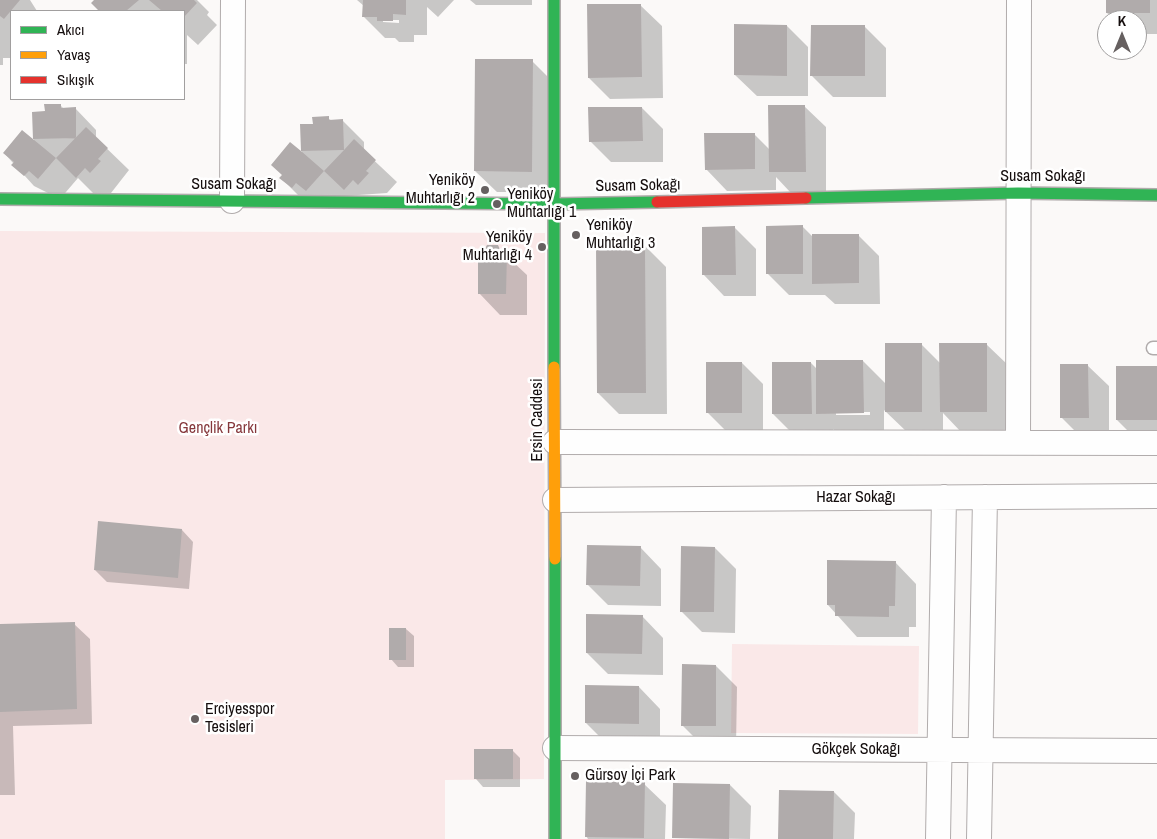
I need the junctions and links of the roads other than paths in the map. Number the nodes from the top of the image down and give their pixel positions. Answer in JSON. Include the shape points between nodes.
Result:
{"nodes":[{"id":1,"x":233,"y":0,"type":"edge"},
{"id":2,"x":554,"y":0,"type":"edge"},
{"id":3,"x":1019,"y":0,"type":"edge"},
{"id":4,"x":1018,"y":193,"type":"junction"},
{"id":5,"x":1157,"y":195,"type":"edge"},
{"id":6,"x":0,"y":199,"type":"edge"},
{"id":7,"x":232,"y":201,"type":"junction"},
{"id":8,"x":554,"y":204,"type":"junction"},
{"id":9,"x":555,"y":442,"type":"junction"},
{"id":10,"x":1018,"y":443,"type":"junction"},
{"id":11,"x":1157,"y":443,"type":"edge"},
{"id":12,"x":1157,"y":496,"type":"edge"},
{"id":13,"x":944,"y":497,"type":"junction"},
{"id":14,"x":985,"y":497,"type":"junction"},
{"id":15,"x":555,"y":500,"type":"junction"},
{"id":16,"x":555,"y":748,"type":"junction"},
{"id":17,"x":940,"y":750,"type":"junction"},
{"id":18,"x":980,"y":750,"type":"junction"},
{"id":19,"x":1157,"y":751,"type":"edge"},
{"id":20,"x":555,"y":839,"type":"edge"},
{"id":21,"x":938,"y":839,"type":"edge"},
{"id":22,"x":979,"y":839,"type":"edge"}],
"edges":[{"from":1,"to":7,"type":"street"},
{"from":2,"to":8,"type":"street","name":"Ersin Caddesi"},
{"from":3,"to":4,"type":"street"},
{"from":4,"to":5,"type":"street","name":"Susam Sokağı"},
{"from":4,"to":8,"type":"street","name":"Susam Sokağı"},
{"from":4,"to":10,"type":"street"},
{"from":6,"to":7,"type":"street","name":"Susam Sokağı"},
{"from":7,"to":8,"type":"street","name":"Susam Sokağı"},
{"from":8,"to":9,"type":"street","name":"Ersin Caddesi"},
{"from":9,"to":10,"type":"street"},
{"from":9,"to":15,"type":"street","name":"Ersin Caddesi"},
{"from":10,"to":11,"type":"street"},
{"from":12,"to":14,"type":"street","name":"Hazar Sokağı"},
{"from":13,"to":14,"type":"street","name":"Hazar Sokağı"},
{"from":13,"to":15,"type":"street","name":"Hazar Sokağı"},
{"from":13,"to":17,"type":"street"},
{"from":14,"to":18,"type":"street"},
{"from":15,"to":16,"type":"street","name":"Ersin Caddesi"},
{"from":16,"to":17,"type":"street","name":"Gökçek Sokağı"},
{"from":16,"to":20,"type":"street","name":"Ersin Caddesi"},
{"from":17,"to":18,"type":"street","name":"Gökçek Sokağı"},
{"from":17,"to":21,"type":"street"},
{"from":18,"to":19,"type":"street","name":"Gökçek Sokağı"},
{"from":18,"to":22,"type":"street"}]}
